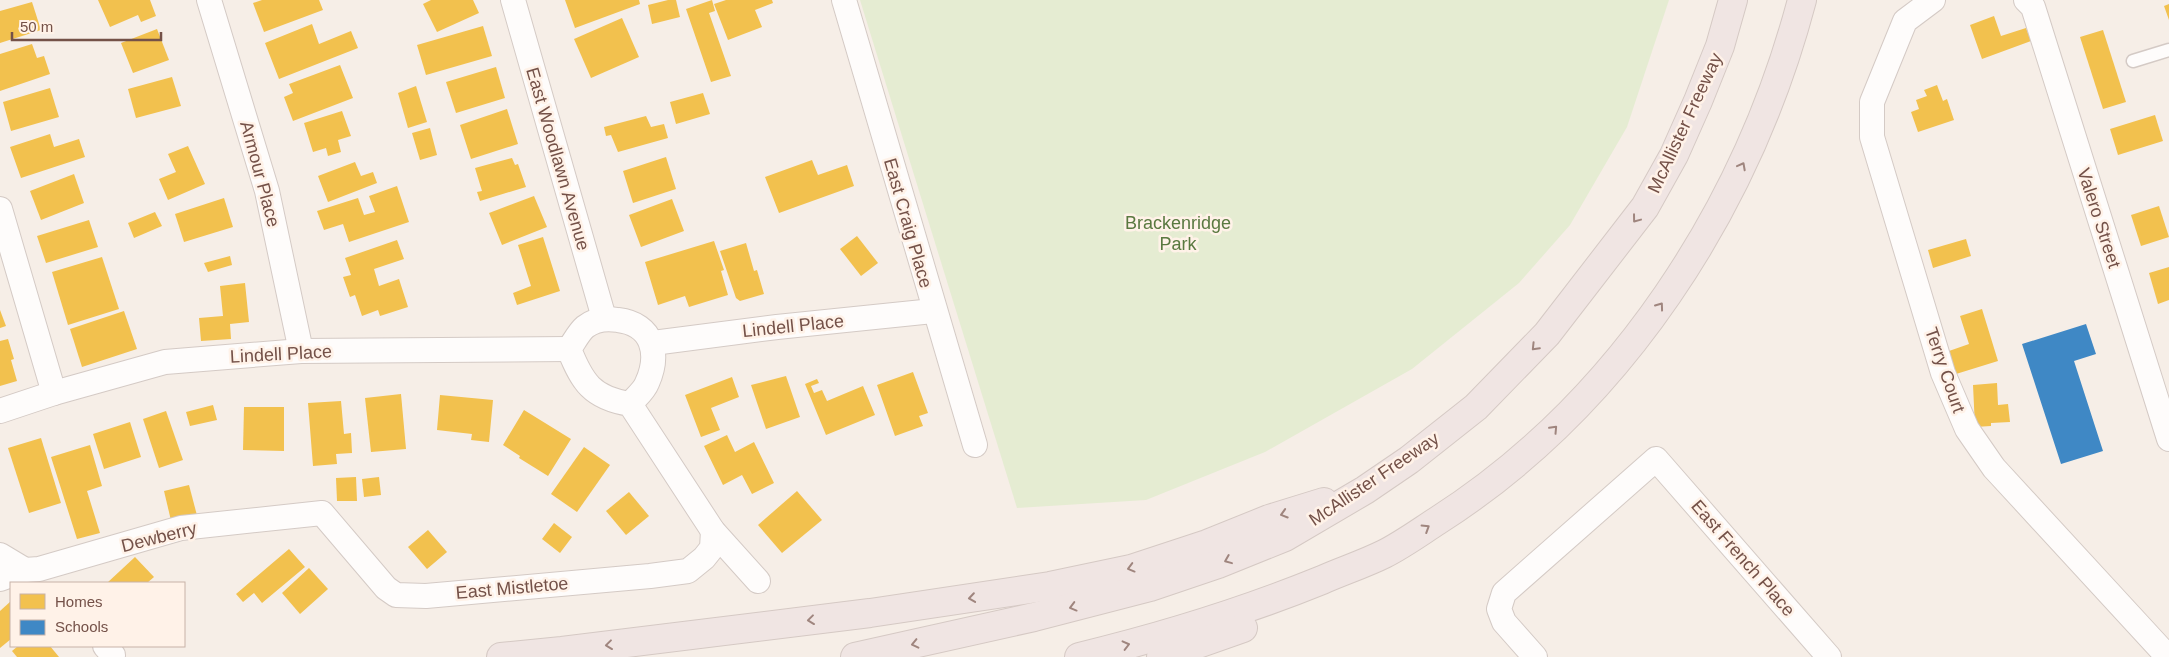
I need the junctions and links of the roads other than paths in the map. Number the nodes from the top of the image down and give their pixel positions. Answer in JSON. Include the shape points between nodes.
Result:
{"nodes":[{"id":1,"x":209,"y":0,"type":"edge"},
{"id":2,"x":513,"y":0,"type":"edge"},
{"id":3,"x":844,"y":0,"type":"edge"},
{"id":4,"x":1733,"y":0,"type":"edge"},
{"id":5,"x":1802,"y":0,"type":"edge"},
{"id":6,"x":1933,"y":0,"type":"edge"},
{"id":7,"x":2026,"y":0,"type":"edge"},
{"id":8,"x":2169,"y":50,"type":"edge"},
{"id":9,"x":2133,"y":61,"type":"dead end"},
{"id":10,"x":0,"y":209,"type":"edge"},
{"id":11,"x":934,"y":310,"type":"junction"},
{"id":12,"x":604,"y":318,"type":"junction"},
{"id":13,"x":653,"y":343,"type":"junction"},
{"id":14,"x":569,"y":349,"type":"junction"},
{"id":15,"x":301,"y":351,"type":"junction"},
{"id":16,"x":54,"y":393,"type":"junction"},
{"id":17,"x":630,"y":404,"type":"junction"},
{"id":18,"x":0,"y":411,"type":"edge"},
{"id":19,"x":2169,"y":439,"type":"edge"},
{"id":20,"x":975,"y":445,"type":"dead end"},
{"id":21,"x":1365,"y":490,"type":"junction"},
{"id":22,"x":322,"y":513,"type":"joint"},
{"id":23,"x":713,"y":531,"type":"junction"},
{"id":24,"x":1384,"y":554,"type":"junction"},
{"id":25,"x":0,"y":555,"type":"edge"},
{"id":26,"x":38,"y":574,"type":"edge"},
{"id":27,"x":0,"y":579,"type":"edge"},
{"id":28,"x":758,"y":581,"type":"dead end"},
{"id":29,"x":501,"y":657,"type":"edge"},
{"id":30,"x":856,"y":657,"type":"edge"},
{"id":31,"x":1079,"y":657,"type":"edge"},
{"id":32,"x":1162,"y":657,"type":"edge"},
{"id":33,"x":1535,"y":657,"type":"edge"},
{"id":34,"x":1830,"y":657,"type":"edge"},
{"id":35,"x":2168,"y":657,"type":"edge"}],
"edges":[{"from":1,"to":15,"type":"street","name":"Armour Place","via":[[267,191]]},
{"from":2,"to":12,"type":"street","name":"East Woodlawn Avenue"},
{"from":3,"to":11,"type":"street","name":"East Craig Place"},
{"from":4,"to":21,"type":"highway","name":"McAllister Freeway","one_way":true,"via":[[1720,46],[1674,155],[1645,206],[1607,258],[1547,334],[1476,407],[1410,460]]},
{"from":24,"to":5,"type":"highway","one_way":true,"via":[[1472,499],[1550,434],[1660,306],[1689,264],[1746,157],[1785,61]]},
{"from":6,"to":35,"type":"street","name":"Terry Court","via":[[1906,21],[1872,102],[1872,137],[1943,373],[1958,411],[1994,468]]},
{"from":7,"to":19,"type":"street","name":"Valero Street","via":[[2033,7]]},
{"from":8,"to":9,"type":"lane"},
{"from":10,"to":16,"type":"street"},
{"from":11,"to":13,"type":"street","name":"Lindell Place"},
{"from":11,"to":20,"type":"street","name":"East Craig Place"},
{"from":12,"to":13,"type":"street","via":[[632,321]]},
{"from":12,"to":14,"type":"street","via":[[585,327]]},
{"from":13,"to":17,"type":"street","via":[[647,385]]},
{"from":14,"to":15,"type":"street","name":"Lindell Place"},
{"from":14,"to":17,"type":"street","via":[[578,371],[592,389],[611,401]]},
{"from":15,"to":16,"type":"street","name":"Lindell Place","via":[[165,362]]},
{"from":16,"to":18,"type":"street","name":"Lindell Place"},
{"from":17,"to":23,"type":"street"},
{"from":21,"to":29,"type":"highway","one_way":true,"via":[[1269,519],[1131,568],[1050,586],[870,613]]},
{"from":21,"to":30,"type":"highway","name":"McAllister Freeway","one_way":true,"via":[[1285,537],[1150,587]]},
{"from":22,"to":23,"type":"street","name":"East Mistletoe","via":[[386,588],[396,595],[436,595],[688,570],[712,548]]},
{"from":22,"to":26,"type":"street","name":"Dewberry","via":[[181,528]]},
{"from":23,"to":28,"type":"street"},
{"from":31,"to":24,"type":"highway","one_way":true,"via":[[1142,642],[1262,604]]},
{"from":24,"to":32,"type":"highway","via":[[1330,587],[1264,620]]},
{"from":25,"to":26,"type":"street"},
{"from":26,"to":27,"type":"street","name":"Dewberry"},
{"from":33,"to":34,"type":"street","name":"East French Place","via":[[1504,622],[1499,609],[1504,593],[1656,459]]}]}
